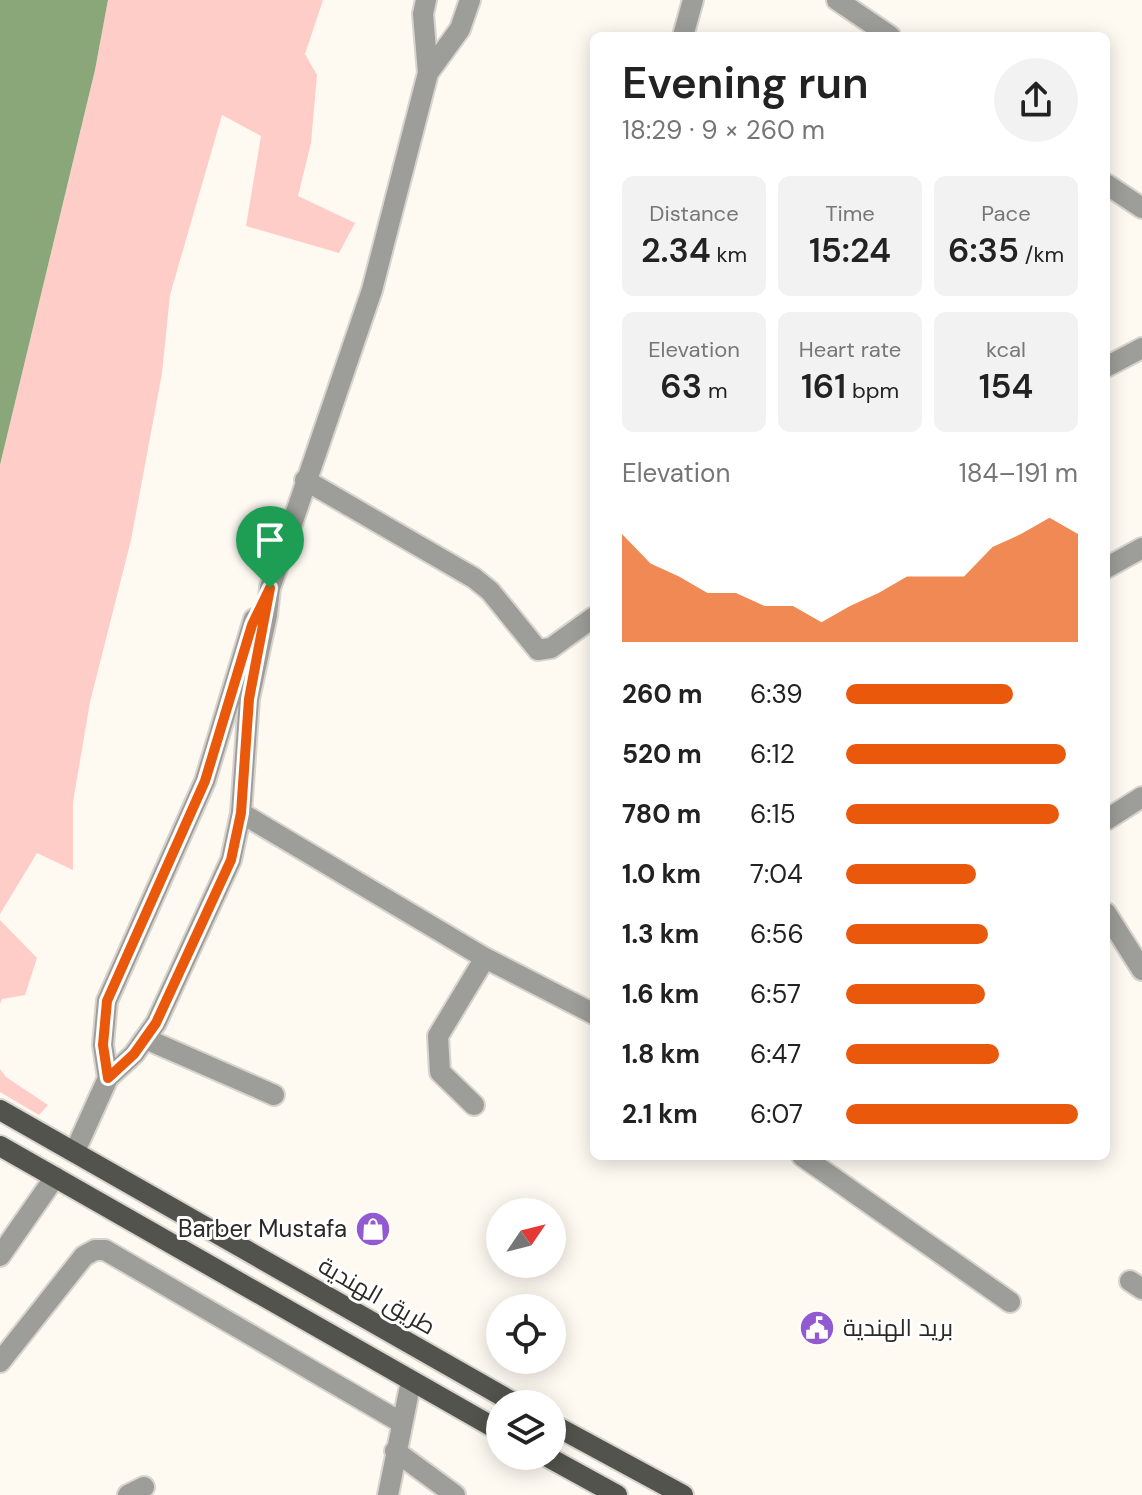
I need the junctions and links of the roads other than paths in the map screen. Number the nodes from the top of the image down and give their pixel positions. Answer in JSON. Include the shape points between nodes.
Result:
{"nodes":[{"id":1,"x":426,"y":0,"type":"edge"},
{"id":2,"x":470,"y":0,"type":"edge"},
{"id":3,"x":693,"y":0,"type":"edge"},
{"id":4,"x":840,"y":1,"type":"edge"},
{"id":5,"x":684,"y":32,"type":"edge"},
{"id":6,"x":884,"y":32,"type":"edge"},
{"id":7,"x":428,"y":73,"type":"junction"},
{"id":8,"x":1110,"y":187,"type":"edge"},
{"id":9,"x":1142,"y":208,"type":"edge"},
{"id":10,"x":1142,"y":348,"type":"edge"},
{"id":11,"x":1110,"y":365,"type":"edge"},
{"id":12,"x":305,"y":480,"type":"junction"},
{"id":13,"x":1142,"y":548,"type":"edge"},
{"id":14,"x":1110,"y":566,"type":"edge"},
{"id":15,"x":270,"y":588,"type":"junction"},
{"id":16,"x":590,"y":620,"type":"edge"},
{"id":17,"x":1142,"y":797,"type":"edge"},
{"id":18,"x":241,"y":813,"type":"junction"},
{"id":19,"x":1110,"y":817,"type":"edge"},
{"id":20,"x":1110,"y":919,"type":"edge"},
{"id":21,"x":485,"y":958,"type":"junction"},
{"id":22,"x":1142,"y":970,"type":"edge"},
{"id":23,"x":590,"y":1012,"type":"edge"},
{"id":24,"x":146,"y":1039,"type":"junction"},
{"id":25,"x":108,"y":1078,"type":"junction"},
{"id":26,"x":274,"y":1095,"type":"dead end"},
{"id":27,"x":474,"y":1105,"type":"dead end"},
{"id":28,"x":0,"y":1110,"type":"edge"},
{"id":29,"x":0,"y":1146,"type":"edge"},
{"id":30,"x":75,"y":1151,"type":"junction"},
{"id":31,"x":808,"y":1160,"type":"edge"},
{"id":32,"x":55,"y":1177,"type":"junction"},
{"id":33,"x":0,"y":1256,"type":"edge"},
{"id":34,"x":1010,"y":1302,"type":"dead end"},
{"id":35,"x":0,"y":1362,"type":"edge"},
{"id":36,"x":411,"y":1381,"type":"junction"},
{"id":37,"x":492,"y":1390,"type":"edge"},
{"id":38,"x":402,"y":1423,"type":"junction"},
{"id":39,"x":486,"y":1423,"type":"edge"},
{"id":40,"x":566,"y":1432,"type":"edge"},
{"id":41,"x":395,"y":1451,"type":"junction"},
{"id":42,"x":566,"y":1467,"type":"edge"},
{"id":43,"x":388,"y":1495,"type":"edge"},
{"id":44,"x":455,"y":1495,"type":"edge"},
{"id":45,"x":617,"y":1495,"type":"edge"},
{"id":46,"x":683,"y":1495,"type":"edge"}],
"edges":[{"from":1,"to":7,"type":"street"},
{"from":2,"to":7,"type":"street","via":[[460,29]]},
{"from":3,"to":5,"type":"street"},
{"from":4,"to":6,"type":"street"},
{"from":7,"to":12,"type":"street","via":[[372,290]]},
{"from":8,"to":9,"type":"street"},
{"from":10,"to":11,"type":"street"},
{"from":12,"to":15,"type":"street"},
{"from":12,"to":16,"type":"street","via":[[474,578],[538,650],[551,648]]},
{"from":13,"to":14,"type":"street"},
{"from":15,"to":18,"type":"street","via":[[247,720]]},
{"from":15,"to":25,"type":"street","via":[[252,625],[205,781],[107,1001],[103,1045]]},
{"from":17,"to":19,"type":"street"},
{"from":18,"to":21,"type":"street"},
{"from":18,"to":24,"type":"street","via":[[231,860]]},
{"from":20,"to":22,"type":"street"},
{"from":21,"to":23,"type":"street"},
{"from":21,"to":27,"type":"street","via":[[438,1036],[440,1072]]},
{"from":24,"to":25,"type":"street"},
{"from":24,"to":26,"type":"street"},
{"from":25,"to":30,"type":"street"},
{"from":28,"to":30,"type":"main road","name":"طريق الهندية"},
{"from":29,"to":32,"type":"main road"},
{"from":30,"to":37,"type":"main road","name":"طريق الهندية"},
{"from":31,"to":34,"type":"street"},
{"from":32,"to":33,"type":"street"},
{"from":32,"to":36,"type":"main road"},
{"from":35,"to":38,"type":"street","via":[[84,1256],[105,1250]]},
{"from":36,"to":38,"type":"street"},
{"from":36,"to":39,"type":"main road"},
{"from":38,"to":41,"type":"street"},
{"from":40,"to":46,"type":"main road"},
{"from":41,"to":43,"type":"street"},
{"from":41,"to":44,"type":"street"},
{"from":42,"to":45,"type":"main road"}]}
